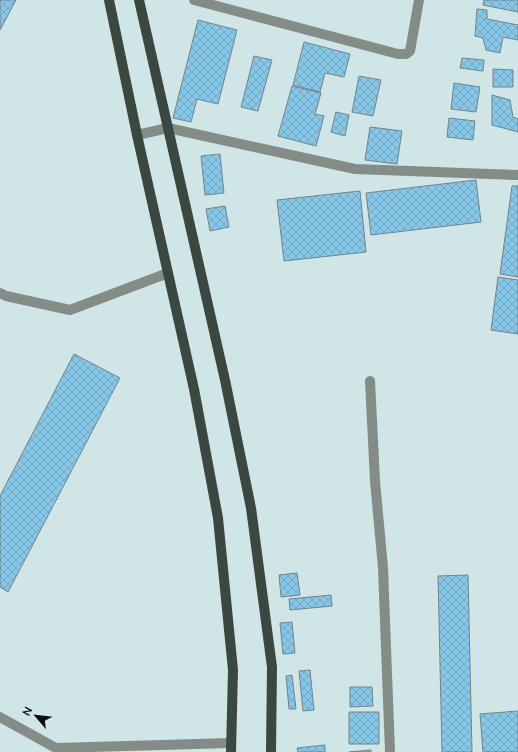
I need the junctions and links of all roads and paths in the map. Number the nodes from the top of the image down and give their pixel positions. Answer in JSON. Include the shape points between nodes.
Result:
{"nodes":[{"id":1,"x":109,"y":0,"type":"edge"},
{"id":2,"x":139,"y":0,"type":"edge"},
{"id":3,"x":194,"y":0,"type":"edge"},
{"id":4,"x":419,"y":0,"type":"edge"},
{"id":5,"x":168,"y":128,"type":"junction"},
{"id":6,"x":137,"y":135,"type":"junction"},
{"id":7,"x":518,"y":175,"type":"edge"},
{"id":8,"x":168,"y":273,"type":"junction"},
{"id":9,"x":0,"y":293,"type":"edge"},
{"id":10,"x":370,"y":381,"type":"dead end"},
{"id":11,"x":0,"y":717,"type":"edge"},
{"id":12,"x":231,"y":748,"type":"edge"},
{"id":13,"x":271,"y":752,"type":"edge"},
{"id":14,"x":390,"y":752,"type":"edge"}],
"edges":[{"from":1,"to":6,"type":"main road"},
{"from":2,"to":5,"type":"main road"},
{"from":3,"to":4,"type":"street","via":[[406,54],[410,52]]},
{"from":5,"to":6,"type":"street"},
{"from":5,"to":7,"type":"street","via":[[354,169]]},
{"from":5,"to":13,"type":"main road","via":[[251,508],[272,667]]},
{"from":6,"to":8,"type":"main road"},
{"from":8,"to":9,"type":"street","via":[[70,310]]},
{"from":8,"to":12,"type":"main road","via":[[194,389],[218,518],[233,670]]},
{"from":10,"to":14,"type":"street","via":[[374,481],[383,568]]},
{"from":11,"to":12,"type":"street","via":[[56,748]]}]}
